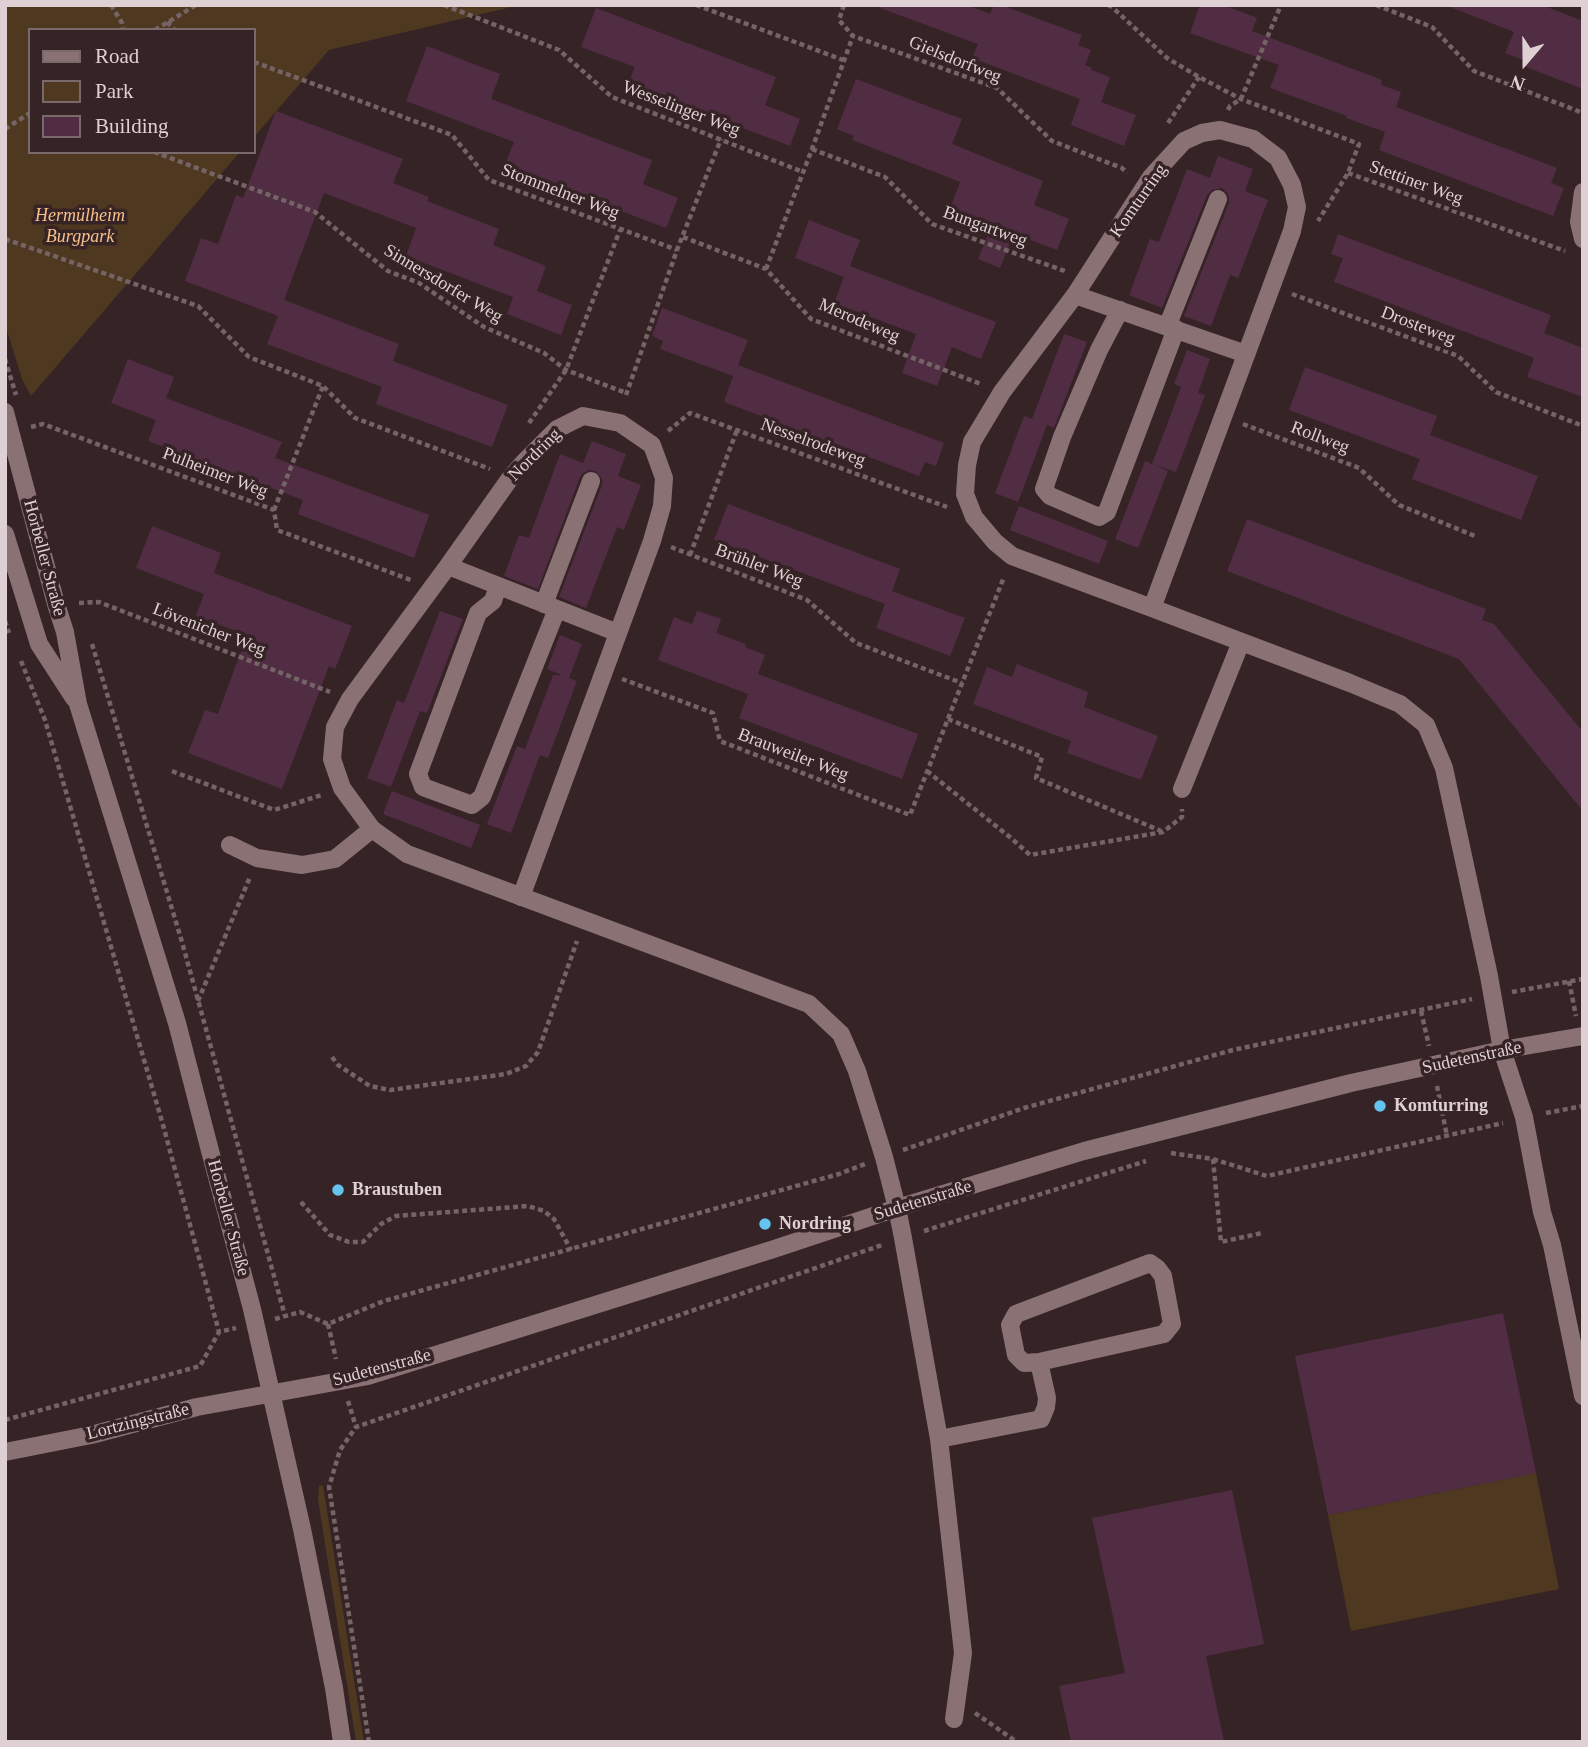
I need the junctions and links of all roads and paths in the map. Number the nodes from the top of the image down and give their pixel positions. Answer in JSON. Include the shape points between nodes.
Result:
{"nodes":[{"id":1,"x":111,"y":5,"type":"edge"},
{"id":2,"x":196,"y":5,"type":"edge"},
{"id":3,"x":444,"y":5,"type":"edge"},
{"id":4,"x":696,"y":5,"type":"edge"},
{"id":5,"x":844,"y":5,"type":"edge"},
{"id":6,"x":1108,"y":5,"type":"edge"},
{"id":7,"x":1281,"y":5,"type":"edge"},
{"id":8,"x":1376,"y":5,"type":"edge"},
{"id":9,"x":167,"y":22,"type":"junction"},
{"id":10,"x":123,"y":28,"type":"edge"},
{"id":11,"x":158,"y":28,"type":"edge"},
{"id":12,"x":173,"y":28,"type":"edge"},
{"id":13,"x":853,"y":36,"type":"junction"},
{"id":14,"x":843,"y":60,"type":"junction"},
{"id":15,"x":256,"y":63,"type":"edge"},
{"id":16,"x":1241,"y":99,"type":"junction"},
{"id":17,"x":1583,"y":113,"type":"edge"},
{"id":18,"x":28,"y":114,"type":"edge"},
{"id":19,"x":5,"y":129,"type":"edge"},
{"id":20,"x":1220,"y":130,"type":"junction"},
{"id":21,"x":721,"y":139,"type":"junction"},
{"id":22,"x":812,"y":149,"type":"junction"},
{"id":23,"x":159,"y":154,"type":"edge"},
{"id":24,"x":803,"y":172,"type":"junction"},
{"id":25,"x":1348,"y":173,"type":"junction"},
{"id":26,"x":1143,"y":189,"type":"junction"},
{"id":27,"x":1583,"y":192,"type":"edge"},
{"id":28,"x":1218,"y":199,"type":"dead end"},
{"id":29,"x":620,"y":229,"type":"junction"},
{"id":30,"x":1292,"y":231,"type":"junction"},
{"id":31,"x":682,"y":237,"type":"junction"},
{"id":32,"x":5,"y":239,"type":"edge"},
{"id":33,"x":1583,"y":239,"type":"edge"},
{"id":34,"x":677,"y":250,"type":"junction"},
{"id":35,"x":1569,"y":253,"type":"dead end"},
{"id":36,"x":766,"y":269,"type":"junction"},
{"id":37,"x":1086,"y":278,"type":"junction"},
{"id":38,"x":1271,"y":286,"type":"junction"},
{"id":39,"x":1075,"y":295,"type":"junction"},
{"id":40,"x":1120,"y":310,"type":"junction"},
{"id":41,"x":1172,"y":328,"type":"junction"},
{"id":42,"x":1246,"y":354,"type":"junction"},
{"id":43,"x":5,"y":359,"type":"edge"},
{"id":44,"x":566,"y":370,"type":"junction"},
{"id":45,"x":323,"y":386,"type":"junction"},
{"id":46,"x":1002,"y":392,"type":"junction"},
{"id":47,"x":626,"y":393,"type":"junction"},
{"id":48,"x":17,"y":397,"type":"dead end"},
{"id":49,"x":5,"y":412,"type":"edge"},
{"id":50,"x":1223,"y":417,"type":"junction"},
{"id":51,"x":620,"y":423,"type":"junction"},
{"id":52,"x":1583,"y":426,"type":"edge"},
{"id":53,"x":18,"y":427,"type":"junction"},
{"id":54,"x":737,"y":430,"type":"junction"},
{"id":55,"x":29,"y":436,"type":"dead end"},
{"id":56,"x":652,"y":445,"type":"junction"},
{"id":57,"x":526,"y":460,"type":"junction"},
{"id":58,"x":511,"y":477,"type":"junction"},
{"id":59,"x":590,"y":481,"type":"dead end"},
{"id":60,"x":274,"y":510,"type":"junction"},
{"id":61,"x":974,"y":517,"type":"junction"},
{"id":62,"x":5,"y":534,"type":"edge"},
{"id":63,"x":1475,"y":536,"type":"dead end"},
{"id":64,"x":652,"y":541,"type":"junction"},
{"id":65,"x":690,"y":555,"type":"junction"},
{"id":66,"x":1012,"y":556,"type":"junction"},
{"id":67,"x":448,"y":566,"type":"junction"},
{"id":68,"x":498,"y":586,"type":"junction"},
{"id":69,"x":431,"y":588,"type":"junction"},
{"id":70,"x":56,"y":604,"type":"junction"},
{"id":71,"x":550,"y":606,"type":"junction"},
{"id":72,"x":1152,"y":608,"type":"junction"},
{"id":73,"x":5,"y":621,"type":"edge"},
{"id":74,"x":618,"y":633,"type":"junction"},
{"id":75,"x":10,"y":634,"type":"dead end"},
{"id":76,"x":92,"y":642,"type":"dead end"},
{"id":77,"x":1241,"y":642,"type":"junction"},
{"id":78,"x":20,"y":659,"type":"dead end"},
{"id":79,"x":604,"y":672,"type":"junction"},
{"id":80,"x":962,"y":683,"type":"junction"},
{"id":81,"x":350,"y":699,"type":"junction"},
{"id":82,"x":78,"y":704,"type":"junction"},
{"id":83,"x":948,"y":719,"type":"junction"},
{"id":84,"x":172,"y":771,"type":"dead end"},
{"id":85,"x":927,"y":771,"type":"junction"},
{"id":86,"x":342,"y":788,"type":"junction"},
{"id":87,"x":1182,"y":789,"type":"joint"},
{"id":88,"x":372,"y":829,"type":"junction"},
{"id":89,"x":1163,"y":832,"type":"junction"},
{"id":90,"x":230,"y":845,"type":"dead end"},
{"id":91,"x":257,"y":858,"type":"junction"},
{"id":92,"x":521,"y":897,"type":"junction"},
{"id":93,"x":584,"y":920,"type":"junction"},
{"id":94,"x":1583,"y":979,"type":"edge"},
{"id":95,"x":1491,"y":995,"type":"junction"},
{"id":96,"x":1583,"y":1036,"type":"edge"},
{"id":97,"x":182,"y":1041,"type":"junction"},
{"id":98,"x":1502,"y":1050,"type":"junction"},
{"id":99,"x":331,"y":1057,"type":"dead end"},
{"id":100,"x":1583,"y":1106,"type":"edge"},
{"id":101,"x":1524,"y":1117,"type":"junction"},
{"id":102,"x":884,"y":1157,"type":"junction"},
{"id":103,"x":1159,"y":1157,"type":"dead end"},
{"id":104,"x":1213,"y":1159,"type":"junction"},
{"id":105,"x":1146,"y":1161,"type":"dead end"},
{"id":106,"x":301,"y":1202,"type":"dead end"},
{"id":107,"x":897,"y":1208,"type":"junction"},
{"id":108,"x":1262,"y":1233,"type":"dead end"},
{"id":109,"x":904,"y":1238,"type":"junction"},
{"id":110,"x":571,"y":1250,"type":"junction"},
{"id":111,"x":285,"y":1316,"type":"junction"},
{"id":112,"x":256,"y":1324,"type":"junction"},
{"id":113,"x":219,"y":1332,"type":"junction"},
{"id":114,"x":1039,"y":1362,"type":"junction"},
{"id":115,"x":271,"y":1394,"type":"junction"},
{"id":116,"x":1583,"y":1396,"type":"edge"},
{"id":117,"x":5,"y":1420,"type":"edge"},
{"id":118,"x":939,"y":1439,"type":"junction"},
{"id":119,"x":5,"y":1452,"type":"edge"},
{"id":120,"x":956,"y":1700,"type":"junction"},
{"id":121,"x":954,"y":1719,"type":"dead end"},
{"id":122,"x":342,"y":1742,"type":"edge"},
{"id":123,"x":369,"y":1742,"type":"edge"},
{"id":124,"x":1017,"y":1742,"type":"edge"}],
"edges":[{"from":1,"to":10,"type":"path"},
{"from":2,"to":9,"type":"path"},
{"from":3,"to":21,"type":"path","name":"Wesselinger Weg","via":[[559,50],[612,97]]},
{"from":4,"to":14,"type":"path"},
{"from":5,"to":13,"type":"path","via":[[839,20]]},
{"from":6,"to":16,"type":"path","via":[[1167,58]]},
{"from":7,"to":16,"type":"path"},
{"from":8,"to":17,"type":"path","via":[[1432,26],[1474,71]]},
{"from":9,"to":11,"type":"path"},
{"from":9,"to":12,"type":"path"},
{"from":13,"to":14,"type":"path"},
{"from":13,"to":26,"type":"path","name":"Gielsdorfweg","via":[[997,88],[1052,141],[1122,168]]},
{"from":14,"to":22,"type":"path"},
{"from":15,"to":29,"type":"path","name":"Stommelner Weg","via":[[452,135],[489,180]]},
{"from":16,"to":20,"type":"path","via":[[1230,106]]},
{"from":16,"to":25,"type":"path","name":"Stettiner Weg","via":[[1359,144]]},
{"from":18,"to":19,"type":"path"},
{"from":20,"to":26,"type":"street","name":"Komturring","via":[[1184,141]]},
{"from":20,"to":30,"type":"street","via":[[1253,139],[1278,158],[1297,207]]},
{"from":21,"to":24,"type":"path","name":"Wesselinger Weg"},
{"from":21,"to":31,"type":"path"},
{"from":22,"to":24,"type":"path"},
{"from":22,"to":37,"type":"path","name":"Bungartweg","via":[[886,177],[932,224]]},
{"from":23,"to":44,"type":"path","name":"Sinnersdorfer Weg","via":[[316,212],[388,271],[419,284],[484,327],[544,353]]},
{"from":24,"to":36,"type":"path"},
{"from":25,"to":30,"type":"path","via":[[1318,220]]},
{"from":25,"to":35,"type":"path","name":"Stettiner Weg"},
{"from":26,"to":37,"type":"street","name":"Komturring"},
{"from":27,"to":33,"type":"street","via":[[1578,222]]},
{"from":28,"to":41,"type":"street"},
{"from":29,"to":34,"type":"path","name":"Stommelner Weg"},
{"from":29,"to":44,"type":"path"},
{"from":30,"to":38,"type":"street"},
{"from":31,"to":34,"type":"path"},
{"from":31,"to":36,"type":"path","name":"Merodeweg"},
{"from":32,"to":45,"type":"path","via":[[198,306],[249,357]]},
{"from":34,"to":47,"type":"path"},
{"from":36,"to":46,"type":"path","name":"Merodeweg","via":[[811,319]]},
{"from":37,"to":39,"type":"street","name":"Komturring"},
{"from":38,"to":42,"type":"street"},
{"from":38,"to":52,"type":"path","name":"Drosteweg","via":[[1458,356],[1496,392]]},
{"from":39,"to":40,"type":"street"},
{"from":39,"to":46,"type":"street","name":"Komturring"},
{"from":40,"to":41,"type":"street"},
{"from":40,"to":41,"type":"street","via":[[1062,437],[1044,489],[1050,496],[1099,517],[1107,512]]},
{"from":41,"to":42,"type":"street"},
{"from":42,"to":50,"type":"street"},
{"from":43,"to":48,"type":"path"},
{"from":44,"to":47,"type":"path","name":"Sinnersdorfer Weg"},
{"from":44,"to":57,"type":"path","via":[[523,430]]},
{"from":45,"to":58,"type":"path","via":[[355,418]]},
{"from":45,"to":60,"type":"path"},
{"from":46,"to":61,"type":"street","name":"Komturring","via":[[972,442],[965,494]]},
{"from":47,"to":51,"type":"path"},
{"from":49,"to":53,"type":"street","name":"Horbeller Straße"},
{"from":50,"to":63,"type":"path","name":"Rollweg","via":[[1359,468],[1399,505]]},
{"from":50,"to":72,"type":"street"},
{"from":51,"to":56,"type":"street","name":"Nordring"},
{"from":51,"to":57,"type":"street","name":"Nordring","via":[[583,416],[556,429]]},
{"from":53,"to":55,"type":"path"},
{"from":53,"to":60,"type":"path","name":"Pulheimer Weg","via":[[43,424]]},
{"from":53,"to":70,"type":"street","name":"Horbeller Straße"},
{"from":54,"to":56,"type":"path","name":"Nesselrodeweg","via":[[690,413]]},
{"from":54,"to":61,"type":"path","name":"Nesselrodeweg"},
{"from":54,"to":65,"type":"path"},
{"from":56,"to":64,"type":"street","via":[[664,478]]},
{"from":57,"to":58,"type":"street","name":"Nordring"},
{"from":58,"to":67,"type":"street","name":"Nordring"},
{"from":59,"to":71,"type":"street"},
{"from":60,"to":69,"type":"path","name":"Pulheimer Weg","via":[[277,530]]},
{"from":61,"to":66,"type":"street","name":"Komturring"},
{"from":62,"to":82,"type":"street","name":"Horbeller Straße","via":[[38,644]]},
{"from":64,"to":65,"type":"path","name":"Brühler Weg"},
{"from":64,"to":74,"type":"street"},
{"from":65,"to":80,"type":"path","name":"Brühler Weg","via":[[807,600],[856,643]]},
{"from":66,"to":72,"type":"street","name":"Komturring"},
{"from":66,"to":80,"type":"path","name":"Brauweiler Weg"},
{"from":67,"to":68,"type":"street"},
{"from":67,"to":69,"type":"street","name":"Nordring"},
{"from":68,"to":71,"type":"street"},
{"from":68,"to":71,"type":"street","via":[[493,601],[478,613],[418,774],[423,787],[472,805],[482,797]]},
{"from":69,"to":81,"type":"street","name":"Nordring"},
{"from":70,"to":81,"type":"path","name":"Lövenicher Weg","via":[[99,602]]},
{"from":70,"to":82,"type":"street","name":"Horbeller Straße"},
{"from":71,"to":74,"type":"street"},
{"from":72,"to":77,"type":"street","name":"Komturring"},
{"from":73,"to":75,"type":"path"},
{"from":74,"to":79,"type":"street"},
{"from":76,"to":111,"type":"path","via":[[182,942]]},
{"from":77,"to":87,"type":"street"},
{"from":77,"to":95,"type":"street","name":"Komturring","via":[[1400,704],[1426,725],[1444,768]]},
{"from":78,"to":113,"type":"path","via":[[46,720]]},
{"from":79,"to":85,"type":"path","name":"Brauweiler Weg","via":[[713,713],[720,741],[911,815]]},
{"from":79,"to":92,"type":"street"},
{"from":80,"to":83,"type":"path","name":"Brauweiler Weg"},
{"from":81,"to":86,"type":"street","name":"Nordring","via":[[335,727],[332,759]]},
{"from":82,"to":97,"type":"street","name":"Horbeller Straße"},
{"from":83,"to":85,"type":"path","name":"Brauweiler Weg"},
{"from":83,"to":89,"type":"path","via":[[1042,757],[1036,778]]},
{"from":84,"to":86,"type":"path","via":[[274,810]]},
{"from":85,"to":89,"type":"path","via":[[1030,855]]},
{"from":86,"to":88,"type":"street","name":"Nordring"},
{"from":87,"to":89,"type":"path","via":[[1182,817]]},
{"from":88,"to":91,"type":"street","via":[[335,859],[302,865]]},
{"from":88,"to":92,"type":"street","name":"Nordring","via":[[407,854]]},
{"from":90,"to":91,"type":"street"},
{"from":91,"to":97,"type":"path"},
{"from":92,"to":93,"type":"street","name":"Nordring"},
{"from":93,"to":99,"type":"path","via":[[538,1052],[526,1066],[506,1074],[390,1090],[370,1086]]},
{"from":93,"to":102,"type":"street","name":"Nordring","via":[[809,1004],[841,1034]]},
{"from":94,"to":95,"type":"path"},
{"from":95,"to":98,"type":"street","name":"Komturring"},
{"from":95,"to":102,"type":"path","via":[[1233,1050],[1024,1108]]},
{"from":96,"to":98,"type":"street","name":"Sudetenstraße"},
{"from":97,"to":112,"type":"street","name":"Horbeller Straße"},
{"from":98,"to":101,"type":"street","name":"Komturring"},
{"from":98,"to":107,"type":"street","name":"Sudetenstraße","via":[[1097,1148]]},
{"from":100,"to":101,"type":"path"},
{"from":101,"to":104,"type":"path","via":[[1267,1176]]},
{"from":101,"to":116,"type":"street","name":"Komturring"},
{"from":102,"to":107,"type":"street","name":"Nordring"},
{"from":102,"to":110,"type":"path"},
{"from":103,"to":104,"type":"path","via":[[1172,1153]]},
{"from":104,"to":108,"type":"path","via":[[1221,1242]]},
{"from":105,"to":109,"type":"path"},
{"from":106,"to":110,"type":"path","via":[[330,1234],[348,1242],[363,1242],[396,1216],[528,1206],[554,1219]]},
{"from":107,"to":109,"type":"street","name":"Nordring"},
{"from":107,"to":115,"type":"street","name":"Sudetenstraße","via":[[368,1376]]},
{"from":109,"to":118,"type":"street","name":"Nordring"},
{"from":109,"to":123,"type":"path","via":[[356,1427],[340,1450],[330,1487]]},
{"from":110,"to":111,"type":"path","via":[[384,1301],[328,1324],[300,1312]]},
{"from":111,"to":112,"type":"path"},
{"from":112,"to":113,"type":"path"},
{"from":112,"to":115,"type":"street","name":"Horbeller Straße"},
{"from":113,"to":117,"type":"path","via":[[200,1366]]},
{"from":114,"to":114,"type":"street","via":[[1024,1363],[1016,1355],[1010,1325],[1016,1314],[1150,1264],[1163,1276],[1171,1324],[1164,1334]]},
{"from":114,"to":118,"type":"street","via":[[1047,1398],[1041,1419]]},
{"from":115,"to":119,"type":"street","name":"Lortzingstraße"},
{"from":115,"to":122,"type":"street","name":"Horbeller Straße"},
{"from":118,"to":120,"type":"street","name":"Nordring","via":[[963,1653]]},
{"from":120,"to":121,"type":"street","name":"Nordring"},
{"from":120,"to":124,"type":"path"}]}
